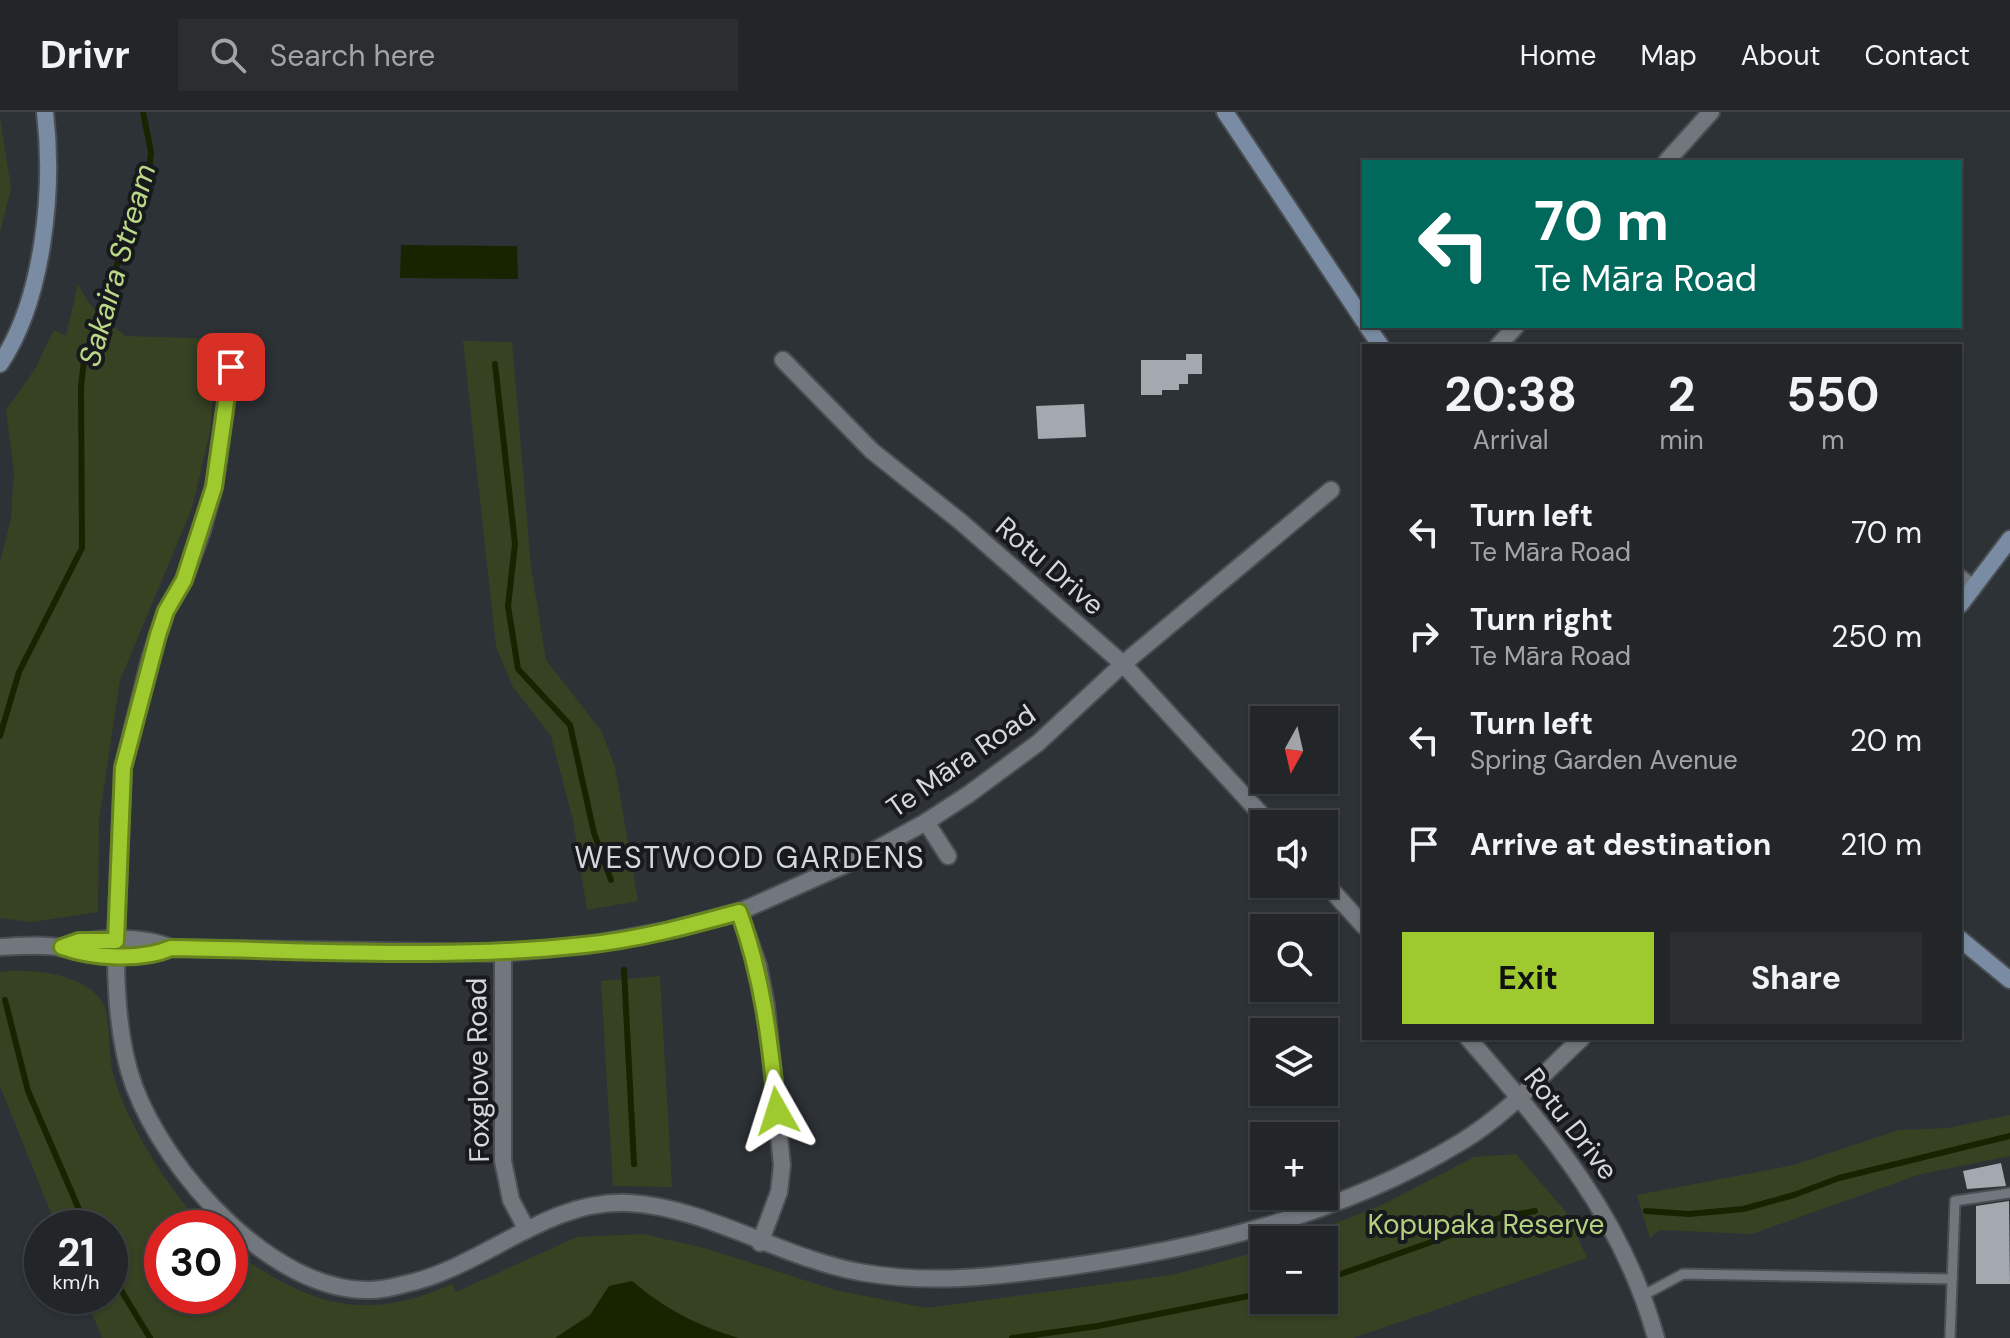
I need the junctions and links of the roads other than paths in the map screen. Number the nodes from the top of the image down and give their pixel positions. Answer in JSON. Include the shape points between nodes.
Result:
{"nodes":[{"id":1,"x":45,"y":112,"type":"edge"},
{"id":2,"x":1225,"y":112,"type":"edge"},
{"id":3,"x":1711,"y":112,"type":"edge"},
{"id":4,"x":1668,"y":160,"type":"edge"},
{"id":5,"x":1362,"y":318,"type":"edge"},
{"id":6,"x":1514,"y":328,"type":"edge"},
{"id":7,"x":1500,"y":344,"type":"edge"},
{"id":8,"x":783,"y":360,"type":"dead end"},
{"id":9,"x":0,"y":364,"type":"edge"},
{"id":10,"x":231,"y":367,"type":"dead end"},
{"id":11,"x":1331,"y":490,"type":"dead end"},
{"id":12,"x":2010,"y":539,"type":"edge"},
{"id":13,"x":1967,"y":583,"type":"edge"},
{"id":14,"x":1123,"y":664,"type":"junction"},
{"id":15,"x":1257,"y":810,"type":"edge"},
{"id":16,"x":926,"y":822,"type":"junction"},
{"id":17,"x":948,"y":856,"type":"dead end"},
{"id":18,"x":1338,"y":897,"type":"edge"},
{"id":19,"x":739,"y":912,"type":"junction"},
{"id":20,"x":1362,"y":924,"type":"edge"},
{"id":21,"x":1962,"y":941,"type":"edge"},
{"id":22,"x":0,"y":947,"type":"edge"},
{"id":23,"x":116,"y":948,"type":"junction"},
{"id":24,"x":503,"y":953,"type":"junction"},
{"id":25,"x":2010,"y":980,"type":"edge"},
{"id":26,"x":1470,"y":1040,"type":"edge"},
{"id":27,"x":1580,"y":1040,"type":"edge"},
{"id":28,"x":1518,"y":1096,"type":"junction"},
{"id":29,"x":2010,"y":1193,"type":"edge"},
{"id":30,"x":527,"y":1230,"type":"junction"},
{"id":31,"x":760,"y":1243,"type":"junction"},
{"id":32,"x":1952,"y":1279,"type":"junction"},
{"id":33,"x":1642,"y":1296,"type":"junction"},
{"id":34,"x":1656,"y":1338,"type":"edge"},
{"id":35,"x":1950,"y":1338,"type":"edge"}],
"edges":[{"from":1,"to":9,"type":"street","via":[[44,212],[36,280]]},
{"from":2,"to":5,"type":"street"},
{"from":3,"to":4,"type":"street"},
{"from":6,"to":7,"type":"street"},
{"from":8,"to":14,"type":"street","name":"Rotu Drive","via":[[872,451]]},
{"from":10,"to":23,"type":"street","via":[[214,487],[184,580],[154,647],[123,768]]},
{"from":11,"to":14,"type":"street","name":"Te Māra Road"},
{"from":12,"to":13,"type":"street"},
{"from":14,"to":15,"type":"street","name":"Rotu Drive"},
{"from":14,"to":16,"type":"street","name":"Te Māra Road","via":[[1038,743]]},
{"from":16,"to":17,"type":"street"},
{"from":16,"to":19,"type":"street","name":"Te Māra Road"},
{"from":18,"to":20,"type":"street"},
{"from":19,"to":24,"type":"street","name":"Te Māra Road","via":[[588,945]]},
{"from":19,"to":31,"type":"street","via":[[766,1005],[782,1165],[779,1192]]},
{"from":21,"to":25,"type":"street"},
{"from":22,"to":23,"type":"street","name":"Te Māra Road","via":[[62,947],[80,953]]},
{"from":23,"to":24,"type":"street","name":"Te Māra Road","via":[[156,941],[171,948]]},
{"from":23,"to":30,"type":"street","via":[[124,1048],[152,1125],[216,1209],[272,1257],[323,1282],[371,1290],[449,1269]]},
{"from":24,"to":30,"type":"street","name":"Foxglove Road","via":[[503,1161],[511,1200]]},
{"from":26,"to":28,"type":"street","name":"Rotu Drive"},
{"from":27,"to":28,"type":"street"},
{"from":28,"to":31,"type":"street","via":[[1464,1140],[1386,1181],[1262,1227],[1166,1252],[949,1280],[863,1273],[810,1262]]},
{"from":28,"to":33,"type":"street","name":"Rotu Drive","via":[[1603,1208]]},
{"from":29,"to":32,"type":"lane","via":[[1955,1201]]},
{"from":30,"to":31,"type":"street","via":[[579,1209],[636,1204],[673,1211]]},
{"from":32,"to":33,"type":"lane","via":[[1683,1274]]},
{"from":32,"to":35,"type":"lane"},
{"from":33,"to":34,"type":"street","name":"Rotu Drive"}]}
